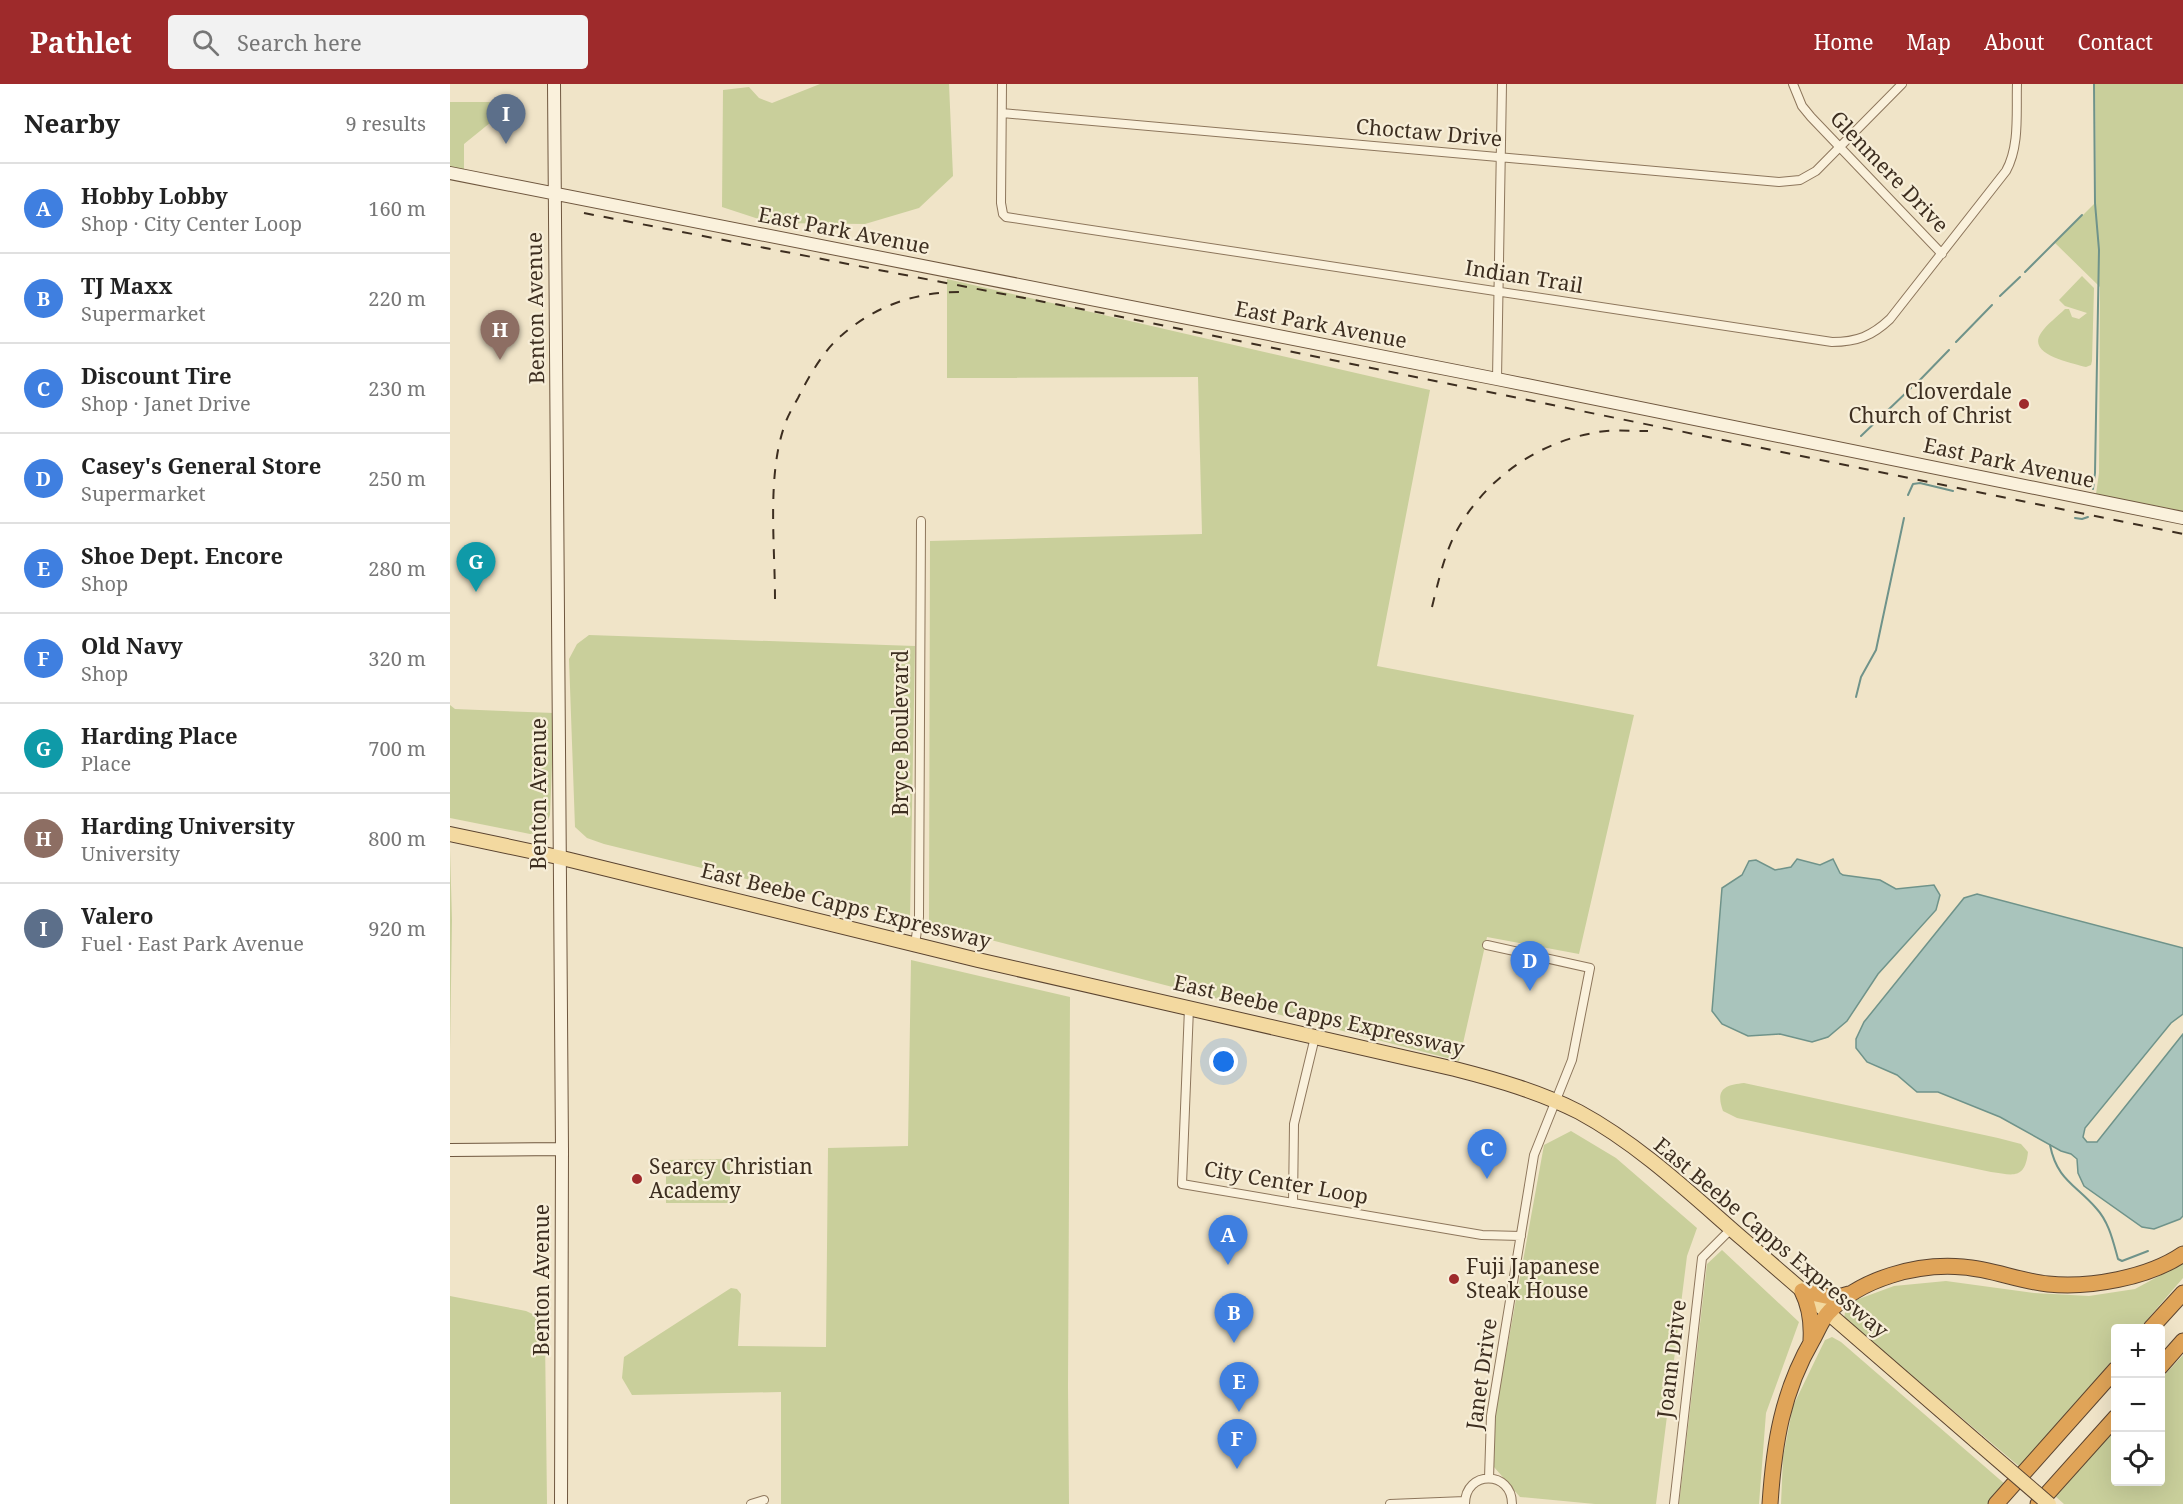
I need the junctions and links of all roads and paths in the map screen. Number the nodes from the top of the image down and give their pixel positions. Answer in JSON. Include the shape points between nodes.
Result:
{"nodes":[{"id":1,"x":554,"y":84,"type":"edge"},
{"id":2,"x":1002,"y":84,"type":"edge"},
{"id":3,"x":1502,"y":84,"type":"edge"},
{"id":4,"x":1793,"y":84,"type":"edge"},
{"id":5,"x":1902,"y":84,"type":"edge"},
{"id":6,"x":2017,"y":84,"type":"edge"},
{"id":7,"x":1002,"y":113,"type":"junction"},
{"id":8,"x":1841,"y":147,"type":"junction"},
{"id":9,"x":1501,"y":157,"type":"junction"},
{"id":10,"x":450,"y":173,"type":"edge"},
{"id":11,"x":554,"y":194,"type":"junction"},
{"id":12,"x":1942,"y":254,"type":"junction"},
{"id":13,"x":1499,"y":291,"type":"junction"},
{"id":14,"x":1497,"y":379,"type":"junction"},
{"id":15,"x":2183,"y":518,"type":"edge"},
{"id":16,"x":921,"y":521,"type":"dead end"},
{"id":17,"x":450,"y":834,"type":"edge"},
{"id":18,"x":558,"y":857,"type":"junction"},
{"id":19,"x":915,"y":944,"type":"junction"},
{"id":20,"x":1487,"y":945,"type":"dead end"},
{"id":21,"x":1189,"y":1008,"type":"junction"},
{"id":22,"x":1316,"y":1037,"type":"junction"},
{"id":23,"x":1556,"y":1100,"type":"junction"},
{"id":24,"x":562,"y":1149,"type":"junction"},
{"id":25,"x":450,"y":1150,"type":"edge"},
{"id":26,"x":1293,"y":1203,"type":"junction"},
{"id":27,"x":1731,"y":1229,"type":"junction"},
{"id":28,"x":1521,"y":1236,"type":"junction"},
{"id":29,"x":2183,"y":1254,"type":"edge"},
{"id":30,"x":1802,"y":1291,"type":"junction"},
{"id":31,"x":1851,"y":1293,"type":"junction"},
{"id":32,"x":2183,"y":1293,"type":"edge"},
{"id":33,"x":1828,"y":1313,"type":"junction"},
{"id":34,"x":2155,"y":1324,"type":"edge"},
{"id":35,"x":2183,"y":1341,"type":"edge"},
{"id":36,"x":1810,"y":1343,"type":"junction"},
{"id":37,"x":2165,"y":1361,"type":"edge"},
{"id":38,"x":2111,"y":1374,"type":"edge"},
{"id":39,"x":2111,"y":1422,"type":"edge"},
{"id":40,"x":1490,"y":1478,"type":"junction"},
{"id":41,"x":764,"y":1500,"type":"dead end"},
{"id":42,"x":1465,"y":1502,"type":"edge"},
{"id":43,"x":561,"y":1504,"type":"edge"},
{"id":44,"x":751,"y":1504,"type":"edge"},
{"id":45,"x":1390,"y":1504,"type":"edge"},
{"id":46,"x":1512,"y":1504,"type":"edge"},
{"id":47,"x":1674,"y":1504,"type":"edge"},
{"id":48,"x":1770,"y":1504,"type":"edge"},
{"id":49,"x":1996,"y":1504,"type":"edge"},
{"id":50,"x":2038,"y":1504,"type":"edge"},
{"id":51,"x":2049,"y":1504,"type":"edge"}],
"edges":[{"from":1,"to":11,"type":"street","name":"Benton Avenue"},
{"from":2,"to":7,"type":"street","name":"Indian Trail"},
{"from":3,"to":9,"type":"street"},
{"from":4,"to":8,"type":"street","name":"Glenmere Drive","via":[[1811,117]]},
{"from":5,"to":8,"type":"street","name":"Choctaw Drive"},
{"from":6,"to":12,"type":"street","name":"Indian Trail","via":[[2015,143],[2010,165]]},
{"from":7,"to":9,"type":"street","name":"Choctaw Drive"},
{"from":7,"to":13,"type":"street","name":"Indian Trail","via":[[1001,203],[1006,217]]},
{"from":8,"to":9,"type":"street","name":"Choctaw Drive","via":[[1806,178],[1794,182]]},
{"from":8,"to":12,"type":"street","name":"Glenmere Drive"},
{"from":9,"to":13,"type":"street"},
{"from":10,"to":11,"type":"street","name":"East Park Avenue"},
{"from":11,"to":14,"type":"street","name":"East Park Avenue"},
{"from":11,"to":18,"type":"street","name":"Benton Avenue"},
{"from":12,"to":13,"type":"street","name":"Indian Trail","via":[[1890,319],[1869,336],[1845,342]]},
{"from":13,"to":14,"type":"street"},
{"from":14,"to":15,"type":"street","name":"East Park Avenue"},
{"from":16,"to":19,"type":"street","name":"Bryce Boulevard","via":[[919,917]]},
{"from":17,"to":18,"type":"main road","name":"East Beebe Capps Expressway"},
{"from":18,"to":19,"type":"main road","name":"East Beebe Capps Expressway"},
{"from":18,"to":24,"type":"street","name":"Benton Avenue"},
{"from":19,"to":21,"type":"main road","name":"East Beebe Capps Expressway"},
{"from":20,"to":23,"type":"street","name":"Janet Drive","via":[[1590,968],[1572,1060]]},
{"from":21,"to":22,"type":"main road","name":"East Beebe Capps Expressway"},
{"from":21,"to":26,"type":"street","name":"City Center Loop","via":[[1182,1184]]},
{"from":22,"to":23,"type":"main road","name":"East Beebe Capps Expressway","via":[[1505,1082]]},
{"from":22,"to":26,"type":"street","via":[[1294,1124]]},
{"from":23,"to":27,"type":"main road","name":"East Beebe Capps Expressway","via":[[1623,1139]]},
{"from":23,"to":28,"type":"street","name":"Janet Drive","via":[[1534,1155]]},
{"from":24,"to":25,"type":"street"},
{"from":24,"to":43,"type":"street","name":"Benton Avenue"},
{"from":26,"to":28,"type":"street","name":"City Center Loop","via":[[1482,1235]]},
{"from":27,"to":30,"type":"main road","name":"East Beebe Capps Expressway"},
{"from":27,"to":47,"type":"street","name":"Joann Drive","via":[[1702,1258]]},
{"from":28,"to":40,"type":"street","name":"Janet Drive","via":[[1491,1416]]},
{"from":29,"to":31,"type":"highway","via":[[2130,1277],[2085,1284],[2048,1284],[1964,1267],[1930,1267],[1891,1275]]},
{"from":30,"to":31,"type":"highway","via":[[1836,1298]]},
{"from":30,"to":33,"type":"main road","name":"East Beebe Capps Expressway"},
{"from":30,"to":36,"type":"highway","via":[[1808,1301]]},
{"from":31,"to":33,"type":"highway"},
{"from":32,"to":34,"type":"highway"},
{"from":33,"to":36,"type":"highway"},
{"from":33,"to":51,"type":"main road","name":"East Beebe Capps Expressway","bridge":true},
{"from":35,"to":37,"type":"highway"},
{"from":36,"to":48,"type":"highway","via":[[1782,1408],[1773,1455]]},
{"from":38,"to":49,"type":"highway"},
{"from":39,"to":50,"type":"highway"},
{"from":40,"to":42,"type":"street","via":[[1473,1484]]},
{"from":40,"to":46,"type":"street","via":[[1508,1487]]},
{"from":41,"to":44,"type":"street"},
{"from":42,"to":45,"type":"street"}]}
